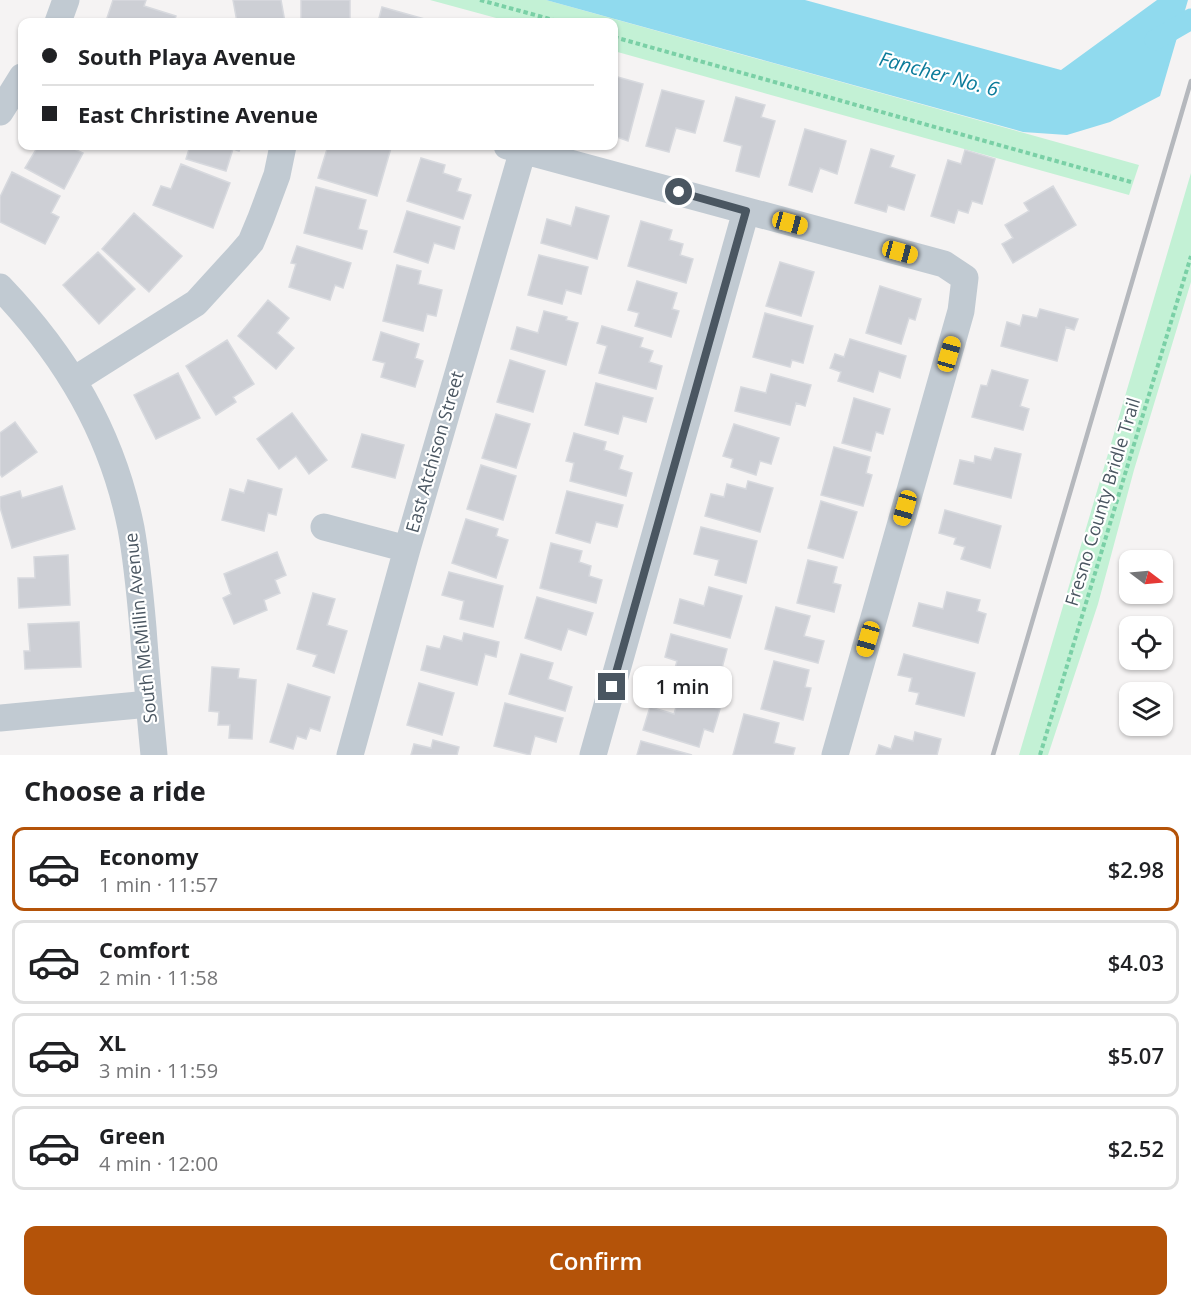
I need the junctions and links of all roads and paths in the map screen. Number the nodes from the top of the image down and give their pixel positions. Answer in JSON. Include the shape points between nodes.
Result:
{"nodes":[{"id":1,"x":66,"y":0,"type":"edge"},
{"id":2,"x":480,"y":0,"type":"edge"},
{"id":3,"x":59,"y":18,"type":"edge"},
{"id":4,"x":546,"y":18,"type":"edge"},
{"id":5,"x":618,"y":38,"type":"edge"},
{"id":6,"x":18,"y":83,"type":"edge"},
{"id":7,"x":0,"y":112,"type":"edge"},
{"id":8,"x":281,"y":150,"type":"edge"},
{"id":9,"x":514,"y":150,"type":"edge"},
{"id":10,"x":522,"y":150,"type":"edge"},
{"id":11,"x":1131,"y":182,"type":"dead end"},
{"id":12,"x":746,"y":211,"type":"junction"},
{"id":13,"x":1191,"y":256,"type":"edge"},
{"id":14,"x":0,"y":287,"type":"edge"},
{"id":15,"x":74,"y":380,"type":"junction"},
{"id":16,"x":324,"y":526,"type":"dead end"},
{"id":17,"x":407,"y":549,"type":"junction"},
{"id":18,"x":149,"y":704,"type":"junction"},
{"id":19,"x":0,"y":718,"type":"edge"},
{"id":20,"x":154,"y":755,"type":"edge"},
{"id":21,"x":350,"y":755,"type":"edge"},
{"id":22,"x":593,"y":755,"type":"edge"},
{"id":23,"x":834,"y":755,"type":"edge"},
{"id":24,"x":1040,"y":755,"type":"edge"}],
"edges":[{"from":1,"to":3,"type":"street"},
{"from":2,"to":4,"type":"path"},
{"from":5,"to":11,"type":"path"},
{"from":6,"to":7,"type":"street"},
{"from":8,"to":15,"type":"street","via":[[277,175],[261,218],[238,257],[196,303]]},
{"from":9,"to":17,"type":"street","name":"East Atchison Street"},
{"from":10,"to":12,"type":"street"},
{"from":12,"to":22,"type":"street"},
{"from":12,"to":23,"type":"street","via":[[944,264],[965,278],[962,310]]},
{"from":13,"to":24,"type":"path","name":"Fresno County Bridle Trail"},
{"from":14,"to":15,"type":"street","name":"South McMillin Avenue","via":[[30,319]]},
{"from":15,"to":18,"type":"street","name":"South McMillin Avenue","via":[[104,440],[130,527],[137,564]]},
{"from":16,"to":17,"type":"street"},
{"from":17,"to":21,"type":"street","name":"East Atchison Street"},
{"from":18,"to":19,"type":"street"},
{"from":18,"to":20,"type":"street","name":"South McMillin Avenue"}]}
